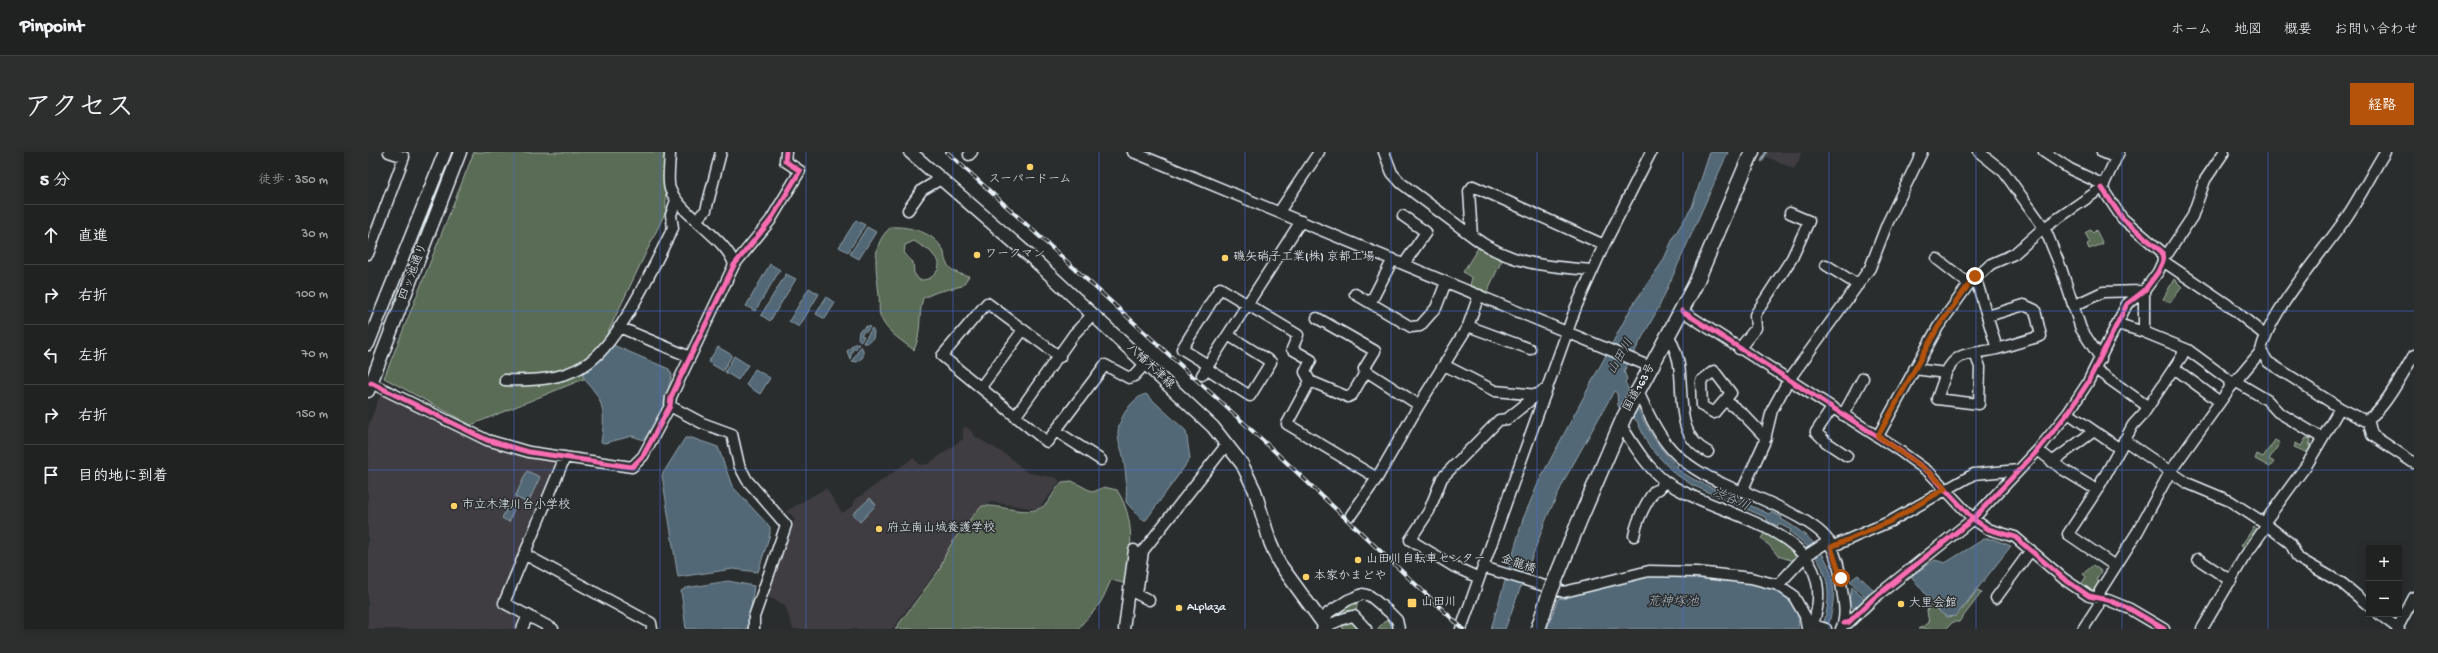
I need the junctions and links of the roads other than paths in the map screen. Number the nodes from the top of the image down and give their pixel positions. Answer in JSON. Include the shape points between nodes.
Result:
{"nodes":[{"id":1,"x":389,"y":152,"type":"edge"},
{"id":2,"x":444,"y":152,"type":"edge"},
{"id":3,"x":460,"y":152,"type":"edge"},
{"id":4,"x":670,"y":152,"type":"edge"},
{"id":5,"x":721,"y":152,"type":"edge"},
{"id":6,"x":786,"y":152,"type":"edge"},
{"id":7,"x":910,"y":152,"type":"edge"},
{"id":8,"x":1133,"y":152,"type":"edge"},
{"id":9,"x":1319,"y":152,"type":"edge"},
{"id":10,"x":1384,"y":152,"type":"edge"},
{"id":11,"x":1652,"y":152,"type":"edge"},
{"id":12,"x":1752,"y":152,"type":"edge"},
{"id":13,"x":1922,"y":152,"type":"edge"},
{"id":14,"x":1979,"y":152,"type":"edge"},
{"id":15,"x":2044,"y":152,"type":"edge"},
{"id":16,"x":2102,"y":152,"type":"edge"},
{"id":17,"x":2224,"y":152,"type":"edge"},
{"id":18,"x":2385,"y":152,"type":"edge"},
{"id":19,"x":2117,"y":155,"type":"edge"},
{"id":20,"x":942,"y":178,"type":"junction"},
{"id":21,"x":2103,"y":187,"type":"junction"},
{"id":22,"x":676,"y":200,"type":"junction"},
{"id":23,"x":908,"y":210,"type":"dead end"},
{"id":24,"x":1280,"y":212,"type":"junction"},
{"id":25,"x":1790,"y":213,"type":"dead end"},
{"id":26,"x":1403,"y":216,"type":"dead end"},
{"id":27,"x":696,"y":220,"type":"junction"},
{"id":28,"x":1301,"y":221,"type":"junction"},
{"id":29,"x":2045,"y":230,"type":"junction"},
{"id":30,"x":1472,"y":236,"type":"junction"},
{"id":31,"x":1604,"y":245,"type":"junction"},
{"id":32,"x":368,"y":254,"type":"edge"},
{"id":33,"x":2163,"y":258,"type":"junction"},
{"id":34,"x":1393,"y":259,"type":"junction"},
{"id":35,"x":1937,"y":259,"type":"dead end"},
{"id":36,"x":1404,"y":264,"type":"junction"},
{"id":37,"x":734,"y":265,"type":"junction"},
{"id":38,"x":1826,"y":265,"type":"dead end"},
{"id":39,"x":1593,"y":270,"type":"junction"},
{"id":40,"x":1972,"y":280,"type":"junction"},
{"id":41,"x":1446,"y":282,"type":"junction"},
{"id":42,"x":1858,"y":285,"type":"junction"},
{"id":43,"x":2142,"y":291,"type":"junction"},
{"id":44,"x":1355,"y":294,"type":"dead end"},
{"id":45,"x":1479,"y":296,"type":"junction"},
{"id":46,"x":1371,"y":302,"type":"junction"},
{"id":47,"x":1247,"y":306,"type":"junction"},
{"id":48,"x":2073,"y":306,"type":"junction"},
{"id":49,"x":1682,"y":312,"type":"junction"},
{"id":50,"x":1093,"y":314,"type":"junction"},
{"id":51,"x":1988,"y":316,"type":"junction"},
{"id":52,"x":1317,"y":318,"type":"dead end"},
{"id":53,"x":2118,"y":324,"type":"junction"},
{"id":54,"x":1468,"y":326,"type":"junction"},
{"id":55,"x":619,"y":327,"type":"junction"},
{"id":56,"x":1023,"y":330,"type":"junction"},
{"id":57,"x":1567,"y":331,"type":"junction"},
{"id":58,"x":2144,"y":332,"type":"junction"},
{"id":59,"x":1228,"y":335,"type":"junction"},
{"id":60,"x":1669,"y":336,"type":"junction"},
{"id":61,"x":2266,"y":336,"type":"junction"},
{"id":62,"x":368,"y":344,"type":"edge"},
{"id":63,"x":1739,"y":348,"type":"junction"},
{"id":64,"x":1530,"y":349,"type":"dead end"},
{"id":65,"x":1997,"y":349,"type":"junction"},
{"id":66,"x":2184,"y":349,"type":"junction"},
{"id":67,"x":2261,"y":351,"type":"junction"},
{"id":68,"x":1975,"y":354,"type":"junction"},
{"id":69,"x":2414,"y":356,"type":"edge"},
{"id":70,"x":690,"y":357,"type":"junction"},
{"id":71,"x":1060,"y":357,"type":"junction"},
{"id":72,"x":2101,"y":359,"type":"junction"},
{"id":73,"x":1146,"y":363,"type":"junction"},
{"id":74,"x":1444,"y":365,"type":"junction"},
{"id":75,"x":1651,"y":368,"type":"junction"},
{"id":76,"x":2174,"y":368,"type":"junction"},
{"id":77,"x":1205,"y":369,"type":"junction"},
{"id":78,"x":1914,"y":369,"type":"junction"},
{"id":79,"x":2095,"y":369,"type":"junction"},
{"id":80,"x":1366,"y":371,"type":"junction"},
{"id":81,"x":1946,"y":374,"type":"junction"},
{"id":82,"x":1863,"y":378,"type":"dead end"},
{"id":83,"x":505,"y":380,"type":"dead end"},
{"id":84,"x":1310,"y":381,"type":"junction"},
{"id":85,"x":1788,"y":381,"type":"junction"},
{"id":86,"x":2233,"y":385,"type":"junction"},
{"id":87,"x":370,"y":387,"type":"edge"},
{"id":88,"x":981,"y":387,"type":"junction"},
{"id":89,"x":1638,"y":392,"type":"junction"},
{"id":90,"x":1542,"y":393,"type":"junction"},
{"id":91,"x":1726,"y":401,"type":"dead end"},
{"id":92,"x":2220,"y":402,"type":"junction"},
{"id":93,"x":1419,"y":405,"type":"junction"},
{"id":94,"x":670,"y":406,"type":"junction"},
{"id":95,"x":2147,"y":406,"type":"junction"},
{"id":96,"x":1832,"y":408,"type":"junction"},
{"id":97,"x":2340,"y":408,"type":"junction"},
{"id":98,"x":2068,"y":413,"type":"junction"},
{"id":99,"x":1843,"y":415,"type":"junction"},
{"id":100,"x":1015,"y":417,"type":"junction"},
{"id":101,"x":2368,"y":419,"type":"junction"},
{"id":102,"x":1623,"y":421,"type":"junction"},
{"id":103,"x":1056,"y":431,"type":"junction"},
{"id":104,"x":2094,"y":431,"type":"junction"},
{"id":105,"x":1878,"y":436,"type":"junction"},
{"id":106,"x":1766,"y":438,"type":"junction"},
{"id":107,"x":2322,"y":438,"type":"junction"},
{"id":108,"x":1228,"y":444,"type":"junction"},
{"id":109,"x":2122,"y":444,"type":"junction"},
{"id":110,"x":2038,"y":450,"type":"junction"},
{"id":111,"x":1708,"y":452,"type":"dead end"},
{"id":112,"x":1847,"y":456,"type":"dead end"},
{"id":113,"x":565,"y":457,"type":"junction"},
{"id":114,"x":1101,"y":460,"type":"dead end"},
{"id":115,"x":2052,"y":462,"type":"junction"},
{"id":116,"x":2414,"y":463,"type":"edge"},
{"id":117,"x":2019,"y":470,"type":"junction"},
{"id":118,"x":2170,"y":472,"type":"junction"},
{"id":119,"x":1377,"y":478,"type":"junction"},
{"id":120,"x":1665,"y":481,"type":"junction"},
{"id":121,"x":1946,"y":488,"type":"junction"},
{"id":122,"x":2097,"y":490,"type":"junction"},
{"id":123,"x":1746,"y":492,"type":"junction"},
{"id":124,"x":1352,"y":515,"type":"dead end"},
{"id":125,"x":1973,"y":519,"type":"junction"},
{"id":126,"x":2265,"y":524,"type":"junction"},
{"id":127,"x":1634,"y":536,"type":"dead end"},
{"id":128,"x":1828,"y":544,"type":"junction"},
{"id":129,"x":1134,"y":550,"type":"dead end"},
{"id":130,"x":2031,"y":550,"type":"junction"},
{"id":131,"x":524,"y":554,"type":"junction"},
{"id":132,"x":1806,"y":556,"type":"junction"},
{"id":133,"x":2198,"y":559,"type":"dead end"},
{"id":134,"x":2115,"y":566,"type":"junction"},
{"id":135,"x":1485,"y":568,"type":"junction"},
{"id":136,"x":1479,"y":578,"type":"junction"},
{"id":137,"x":2231,"y":581,"type":"junction"},
{"id":138,"x":1778,"y":585,"type":"junction"},
{"id":139,"x":2414,"y":597,"type":"edge"},
{"id":140,"x":1996,"y":598,"type":"dead end"},
{"id":141,"x":2099,"y":598,"type":"junction"},
{"id":142,"x":1149,"y":600,"type":"dead end"},
{"id":143,"x":2366,"y":603,"type":"edge"},
{"id":144,"x":528,"y":615,"type":"junction"},
{"id":145,"x":2383,"y":617,"type":"edge"},
{"id":146,"x":1811,"y":625,"type":"edge"},
{"id":147,"x":1842,"y":626,"type":"edge"},
{"id":148,"x":1324,"y":628,"type":"edge"},
{"id":149,"x":522,"y":629,"type":"edge"},
{"id":150,"x":553,"y":629,"type":"edge"},
{"id":151,"x":652,"y":629,"type":"edge"},
{"id":152,"x":754,"y":629,"type":"edge"},
{"id":153,"x":1124,"y":629,"type":"edge"},
{"id":154,"x":1366,"y":629,"type":"edge"},
{"id":155,"x":1399,"y":629,"type":"edge"},
{"id":156,"x":1461,"y":629,"type":"edge"},
{"id":157,"x":1538,"y":629,"type":"edge"},
{"id":158,"x":1826,"y":629,"type":"edge"},
{"id":159,"x":2083,"y":629,"type":"edge"},
{"id":160,"x":2164,"y":629,"type":"edge"},
{"id":161,"x":2202,"y":629,"type":"edge"},
{"id":162,"x":2398,"y":629,"type":"edge"}],
"edges":[{"from":1,"to":32,"type":"street","via":[[404,157]]},
{"from":2,"to":62,"type":"main road","name":"四ッ池通り"},
{"from":3,"to":87,"type":"main road","name":"四ッ池通り"},
{"from":4,"to":22,"type":"street","via":[[670,188]]},
{"from":5,"to":27,"type":"street","via":[[706,210]]},
{"from":6,"to":37,"type":"street","via":[[785,161],[800,171],[770,221]]},
{"from":7,"to":20,"type":"main road","name":"八幡木津線"},
{"from":8,"to":24,"type":"street"},
{"from":9,"to":24,"type":"street"},
{"from":10,"to":30,"type":"street","via":[[1392,173],[1401,184]]},
{"from":11,"to":31,"type":"street"},
{"from":12,"to":49,"type":"highway","name":"国道163号"},
{"from":13,"to":42,"type":"street","via":[[1887,224],[1870,268]]},
{"from":14,"to":29,"type":"street","via":[[2004,172]]},
{"from":15,"to":21,"type":"street"},
{"from":16,"to":19,"type":"street"},
{"from":17,"to":33,"type":"street","via":[[2205,180],[2192,217]]},
{"from":18,"to":61,"type":"street","via":[[2347,216],[2284,305]]},
{"from":19,"to":21,"type":"street"},
{"from":20,"to":23,"type":"street","via":[[922,190]]},
{"from":20,"to":50,"type":"main road","name":"八幡木津線"},
{"from":21,"to":29,"type":"street"},
{"from":21,"to":33,"type":"street","via":[[2122,218]]},
{"from":22,"to":27,"type":"street"},
{"from":22,"to":55,"type":"street","via":[[671,215],[673,228]]},
{"from":24,"to":28,"type":"street"},
{"from":25,"to":63,"type":"street","via":[[1809,221],[1792,258],[1755,315],[1756,328]]},
{"from":26,"to":36,"type":"street","via":[[1426,232]]},
{"from":27,"to":37,"type":"street","via":[[727,252]]},
{"from":28,"to":34,"type":"street"},
{"from":28,"to":47,"type":"street"},
{"from":29,"to":40,"type":"street","via":[[2014,254],[1991,264]]},
{"from":29,"to":48,"type":"street"},
{"from":30,"to":31,"type":"street","via":[[1468,194],[1473,186]]},
{"from":30,"to":39,"type":"street","via":[[1505,257],[1536,264]]},
{"from":31,"to":39,"type":"street"},
{"from":33,"to":43,"type":"street","via":[[2156,276]]},
{"from":33,"to":61,"type":"street"},
{"from":34,"to":36,"type":"street"},
{"from":34,"to":46,"type":"street"},
{"from":35,"to":40,"type":"street"},
{"from":36,"to":41,"type":"street"},
{"from":37,"to":70,"type":"street"},
{"from":38,"to":42,"type":"street"},
{"from":39,"to":57,"type":"street"},
{"from":40,"to":51,"type":"street"},
{"from":40,"to":78,"type":"street","via":[[1938,327]]},
{"from":41,"to":45,"type":"street"},
{"from":41,"to":46,"type":"street","via":[[1436,308],[1420,326],[1411,327]]},
{"from":42,"to":85,"type":"street"},
{"from":43,"to":48,"type":"street","via":[[2103,292]]},
{"from":43,"to":53,"type":"street","via":[[2127,304]]},
{"from":43,"to":58,"type":"street"},
{"from":44,"to":46,"type":"street"},
{"from":45,"to":54,"type":"street"},
{"from":45,"to":57,"type":"street"},
{"from":47,"to":59,"type":"street"},
{"from":47,"to":77,"type":"street","via":[[1220,288],[1182,349]]},
{"from":47,"to":84,"type":"street","via":[[1298,335],[1292,349],[1311,360],[1305,372]]},
{"from":48,"to":72,"type":"street","via":[[2084,336]]},
{"from":49,"to":60,"type":"highway","name":"国道163号"},
{"from":49,"to":63,"type":"street"},
{"from":50,"to":71,"type":"street","via":[[1074,334]]},
{"from":50,"to":73,"type":"main road","name":"八幡木津線"},
{"from":51,"to":65,"type":"street"},
{"from":51,"to":65,"type":"street","via":[[2024,305],[2035,310],[2041,336]]},
{"from":52,"to":80,"type":"street","via":[[1375,351],[1364,370]]},
{"from":53,"to":58,"type":"street"},
{"from":53,"to":72,"type":"street"},
{"from":54,"to":64,"type":"street"},
{"from":54,"to":74,"type":"street"},
{"from":55,"to":70,"type":"street"},
{"from":55,"to":83,"type":"street","via":[[599,354],[584,366],[559,376],[532,381]]},
{"from":56,"to":71,"type":"street"},
{"from":56,"to":88,"type":"street"},
{"from":56,"to":88,"type":"street","via":[[987,303],[942,356]]},
{"from":57,"to":75,"type":"street"},
{"from":57,"to":90,"type":"street"},
{"from":58,"to":66,"type":"street"},
{"from":59,"to":77,"type":"street"},
{"from":59,"to":77,"type":"street","via":[[1271,362],[1250,396]]},
{"from":60,"to":75,"type":"highway","name":"国道163号"},
{"from":60,"to":111,"type":"street","via":[[1679,365],[1686,431],[1698,446]]},
{"from":61,"to":67,"type":"street"},
{"from":63,"to":85,"type":"street"},
{"from":65,"to":68,"type":"street"},
{"from":66,"to":76,"type":"street"},
{"from":66,"to":86,"type":"street","via":[[2201,358]]},
{"from":67,"to":86,"type":"street"},
{"from":67,"to":97,"type":"street","via":[[2268,362]]},
{"from":68,"to":81,"type":"street","via":[[1959,356],[1951,362]]},
{"from":68,"to":81,"type":"street","via":[[1980,367],[1979,404],[1937,399]]},
{"from":69,"to":101,"type":"street","via":[[2383,404]]},
{"from":70,"to":94,"type":"street","via":[[671,397]]},
{"from":71,"to":100,"type":"street"},
{"from":72,"to":79,"type":"street"},
{"from":73,"to":103,"type":"street","via":[[1129,378],[1105,365]]},
{"from":73,"to":108,"type":"main road","name":"八幡木津線"},
{"from":74,"to":90,"type":"street","via":[[1495,391]]},
{"from":74,"to":93,"type":"street"},
{"from":75,"to":89,"type":"highway","name":"国道163号"},
{"from":76,"to":92,"type":"street"},
{"from":76,"to":95,"type":"street"},
{"from":78,"to":81,"type":"street"},
{"from":78,"to":105,"type":"street"},
{"from":79,"to":95,"type":"street"},
{"from":79,"to":98,"type":"street"},
{"from":80,"to":84,"type":"street","via":[[1352,395],[1348,397]]},
{"from":80,"to":93,"type":"street"},
{"from":82,"to":99,"type":"street"},
{"from":84,"to":119,"type":"street","via":[[1288,424]]},
{"from":85,"to":96,"type":"street"},
{"from":85,"to":106,"type":"street","via":[[1772,410]]},
{"from":86,"to":92,"type":"street"},
{"from":86,"to":107,"type":"street"},
{"from":87,"to":113,"type":"street","via":[[487,440],[529,452]]},
{"from":88,"to":100,"type":"street"},
{"from":89,"to":102,"type":"highway","name":"国道163号"},
{"from":89,"to":123,"type":"street","via":[[1653,426],[1678,458],[1700,473]]},
{"from":90,"to":135,"type":"street"},
{"from":90,"to":136,"type":"street","via":[[1507,419],[1499,420],[1442,478],[1429,511],[1410,540],[1453,566]]},
{"from":91,"to":106,"type":"street","via":[[1743,414]]},
{"from":92,"to":118,"type":"street"},
{"from":93,"to":119,"type":"street"},
{"from":94,"to":113,"type":"street","via":[[643,456],[632,467]]},
{"from":94,"to":152,"type":"street","via":[[702,423],[732,434],[739,465],[747,480],[786,525],[754,617]]},
{"from":95,"to":109,"type":"street"},
{"from":96,"to":99,"type":"street"},
{"from":96,"to":112,"type":"street","via":[[1816,432]]},
{"from":97,"to":101,"type":"street","via":[[2360,419]]},
{"from":97,"to":107,"type":"street"},
{"from":98,"to":104,"type":"street"},
{"from":98,"to":110,"type":"street"},
{"from":99,"to":105,"type":"street"},
{"from":100,"to":103,"type":"street","via":[[1048,442]]},
{"from":101,"to":116,"type":"street","via":[[2372,436]]},
{"from":102,"to":120,"type":"street","via":[[1639,453]]},
{"from":102,"to":157,"type":"highway","name":"国道163号","bridge":true,"via":[[1578,524]]},
{"from":103,"to":114,"type":"street"},
{"from":104,"to":109,"type":"street"},
{"from":104,"to":115,"type":"street"},
{"from":105,"to":121,"type":"street","via":[[1930,473]]},
{"from":106,"to":123,"type":"street","via":[[1744,487]]},
{"from":107,"to":126,"type":"street","via":[[2308,463]]},
{"from":108,"to":142,"type":"street","via":[[1143,551],[1137,594]]},
{"from":108,"to":148,"type":"main road","name":"八幡木津線","via":[[1242,464],[1255,491],[1278,562]]},
{"from":109,"to":118,"type":"street"},
{"from":109,"to":122,"type":"street"},
{"from":110,"to":115,"type":"street"},
{"from":110,"to":117,"type":"street"},
{"from":113,"to":131,"type":"street"},
{"from":115,"to":122,"type":"street"},
{"from":117,"to":121,"type":"street","via":[[1974,474]]},
{"from":117,"to":125,"type":"street"},
{"from":118,"to":126,"type":"street","via":[[2187,483],[2230,501]]},
{"from":118,"to":134,"type":"street","via":[[2138,531]]},
{"from":119,"to":124,"type":"street"},
{"from":120,"to":127,"type":"street","via":[[1654,491],[1638,518]]},
{"from":120,"to":132,"type":"street","via":[[1697,499],[1786,537]]},
{"from":121,"to":125,"type":"street"},
{"from":121,"to":128,"type":"street","via":[[1891,521]]},
{"from":122,"to":134,"type":"street","via":[[2068,534]]},
{"from":123,"to":128,"type":"street","via":[[1798,516]]},
{"from":125,"to":130,"type":"street","via":[[1988,529],[2015,537]]},
{"from":125,"to":147,"type":"street"},
{"from":126,"to":137,"type":"street"},
{"from":126,"to":143,"type":"street","via":[[2290,543],[2298,558],[2343,584]]},
{"from":128,"to":132,"type":"street"},
{"from":128,"to":147,"type":"street","via":[[1841,578]]},
{"from":129,"to":153,"type":"street"},
{"from":130,"to":140,"type":"street"},
{"from":130,"to":141,"type":"street","via":[[2064,579],[2089,596]]},
{"from":131,"to":144,"type":"street","via":[[504,603]]},
{"from":131,"to":151,"type":"street","via":[[651,623]]},
{"from":132,"to":138,"type":"street"},
{"from":132,"to":146,"type":"street","via":[[1813,569],[1819,599]]},
{"from":133,"to":137,"type":"street"},
{"from":134,"to":141,"type":"street"},
{"from":135,"to":136,"type":"street"},
{"from":135,"to":138,"type":"street","name":"金龍橋","via":[[1564,592],[1622,576],[1665,571],[1750,578]]},
{"from":136,"to":156,"type":"street"},
{"from":137,"to":161,"type":"street"},
{"from":138,"to":146,"type":"street","via":[[1793,595]]},
{"from":139,"to":162,"type":"street"},
{"from":141,"to":159,"type":"street","via":[[2098,606]]},
{"from":141,"to":160,"type":"street","via":[[2130,609]]},
{"from":144,"to":149,"type":"street"},
{"from":144,"to":150,"type":"street"},
{"from":145,"to":162,"type":"street"},
{"from":146,"to":158,"type":"street"},
{"from":148,"to":154,"type":"street","via":[[1336,624],[1347,616],[1354,616]]},
{"from":148,"to":155,"type":"street","via":[[1328,613],[1356,595],[1363,594],[1370,596],[1389,612],[1397,620]]}]}
